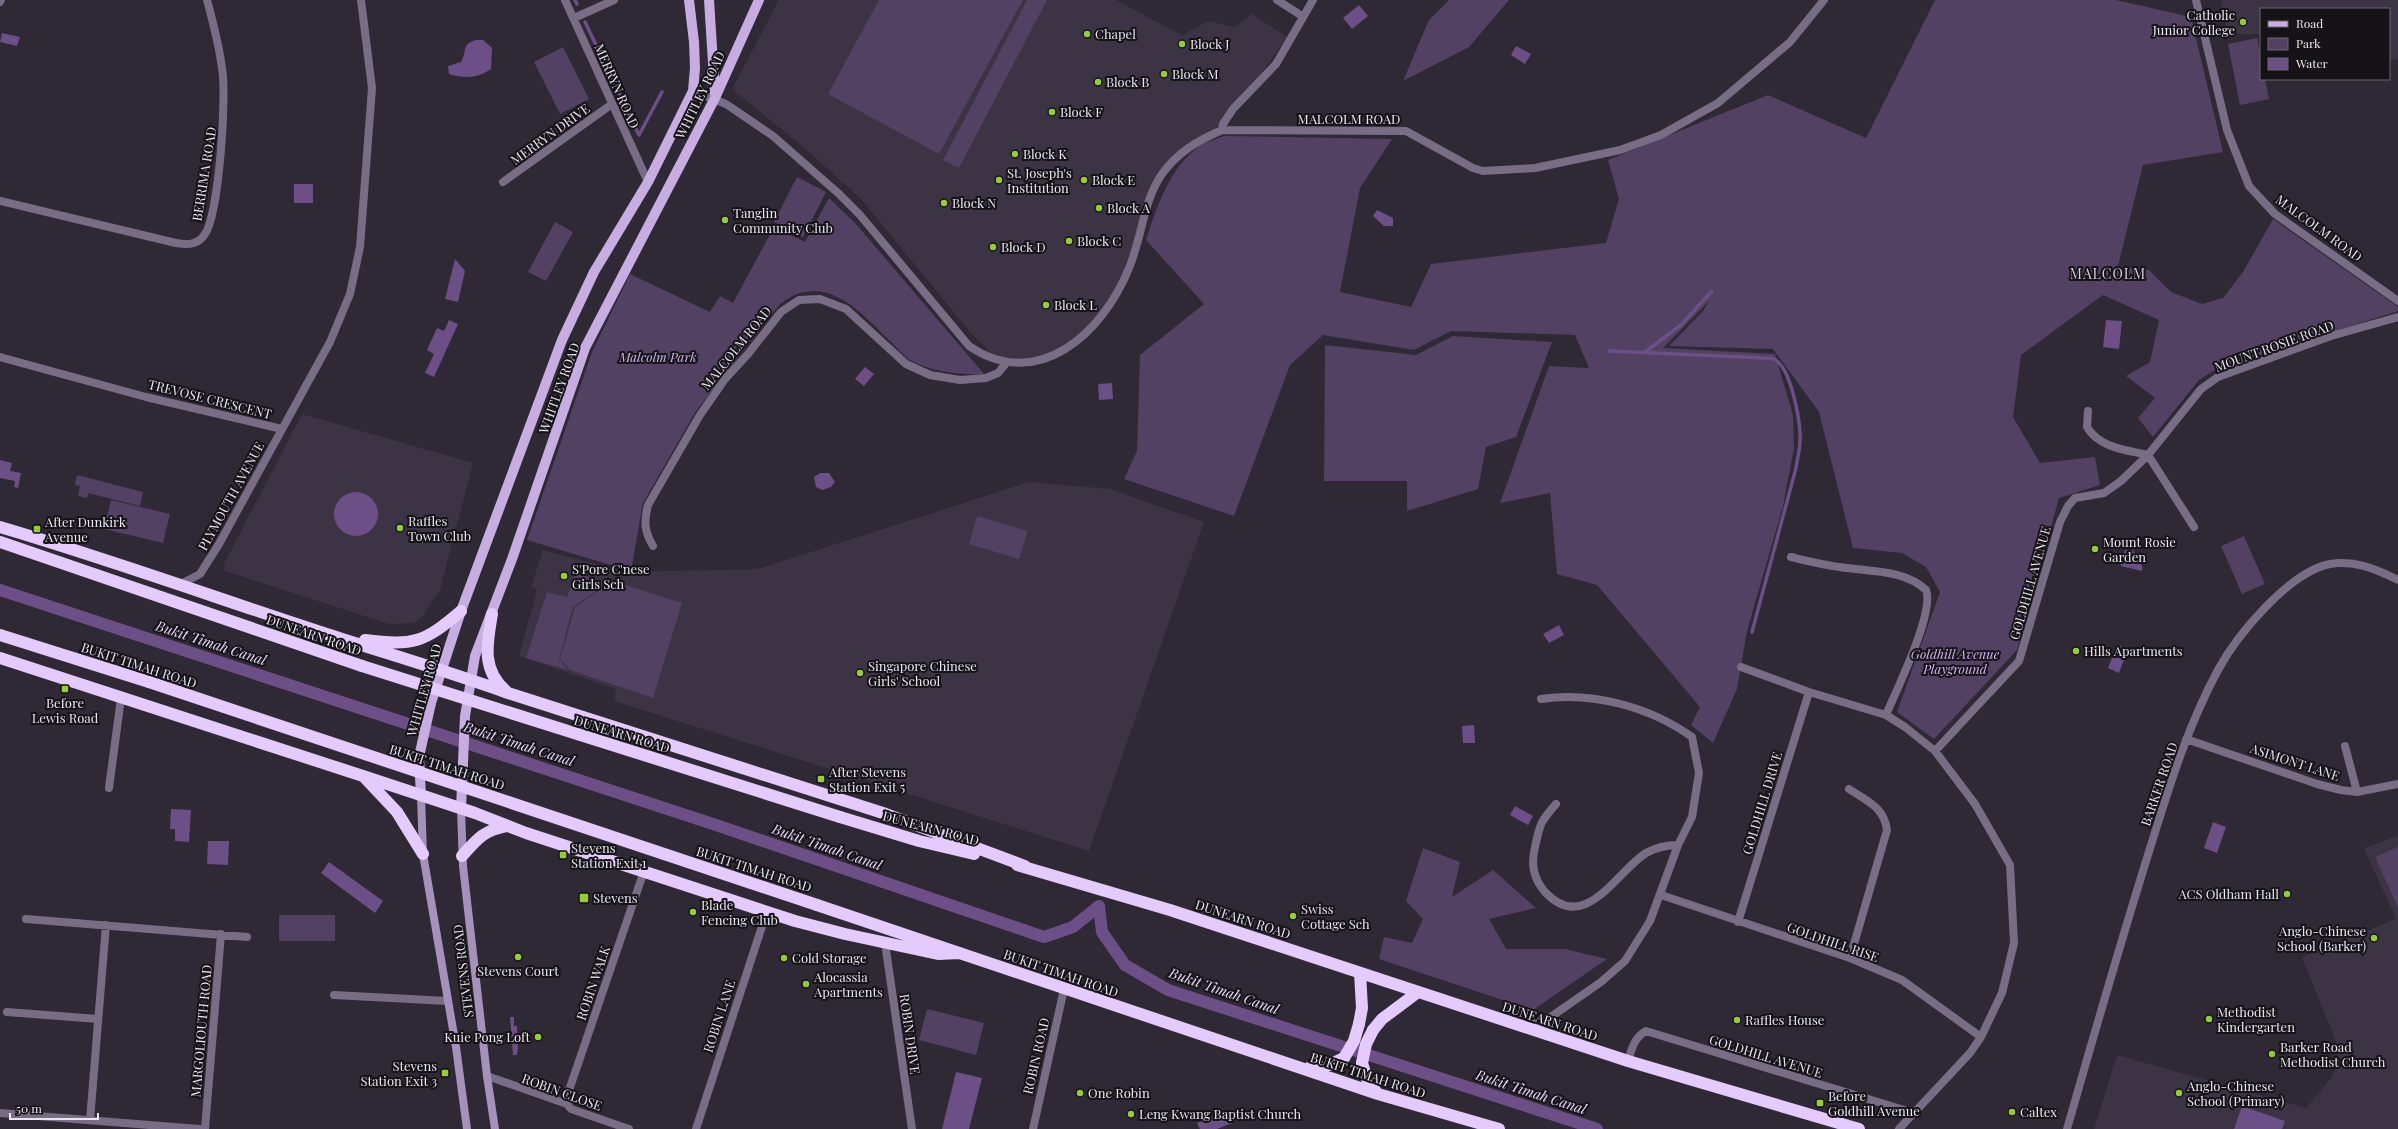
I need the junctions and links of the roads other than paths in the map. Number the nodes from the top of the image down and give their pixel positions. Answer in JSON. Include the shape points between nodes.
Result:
{"nodes":[{"id":1,"x":207,"y":0,"type":"edge"},
{"id":2,"x":361,"y":0,"type":"edge"},
{"id":3,"x":565,"y":0,"type":"edge"},
{"id":4,"x":614,"y":0,"type":"edge"},
{"id":5,"x":689,"y":0,"type":"edge"},
{"id":6,"x":709,"y":0,"type":"edge"},
{"id":7,"x":759,"y":0,"type":"edge"},
{"id":8,"x":1277,"y":0,"type":"edge"},
{"id":9,"x":1313,"y":0,"type":"edge"},
{"id":10,"x":1824,"y":0,"type":"edge"},
{"id":11,"x":2196,"y":0,"type":"edge"},
{"id":12,"x":1302,"y":16,"type":"junction"},
{"id":13,"x":574,"y":18,"type":"junction"},
{"id":14,"x":693,"y":90,"type":"junction"},
{"id":15,"x":714,"y":98,"type":"junction"},
{"id":16,"x":612,"y":104,"type":"junction"},
{"id":17,"x":1222,"y":130,"type":"junction"},
{"id":18,"x":503,"y":182,"type":"dead end"},
{"id":19,"x":648,"y":182,"type":"junction"},
{"id":20,"x":0,"y":200,"type":"edge"},
{"id":21,"x":2398,"y":301,"type":"edge"},
{"id":22,"x":2398,"y":317,"type":"edge"},
{"id":23,"x":0,"y":357,"type":"edge"},
{"id":24,"x":1008,"y":362,"type":"junction"},
{"id":25,"x":2088,"y":411,"type":"dead end"},
{"id":26,"x":282,"y":430,"type":"junction"},
{"id":27,"x":2148,"y":455,"type":"junction"},
{"id":28,"x":2084,"y":496,"type":"joint"},
{"id":29,"x":0,"y":527,"type":"edge"},
{"id":30,"x":2194,"y":527,"type":"dead end"},
{"id":31,"x":0,"y":542,"type":"edge"},
{"id":32,"x":653,"y":546,"type":"dead end"},
{"id":33,"x":1791,"y":557,"type":"dead end"},
{"id":34,"x":200,"y":574,"type":"junction"},
{"id":35,"x":2398,"y":580,"type":"edge"},
{"id":36,"x":178,"y":584,"type":"junction"},
{"id":37,"x":201,"y":592,"type":"junction"},
{"id":38,"x":461,"y":611,"type":"junction"},
{"id":39,"x":492,"y":614,"type":"junction"},
{"id":40,"x":0,"y":635,"type":"edge"},
{"id":41,"x":334,"y":636,"type":"junction"},
{"id":42,"x":0,"y":658,"type":"edge"},
{"id":43,"x":1741,"y":667,"type":"dead end"},
{"id":44,"x":442,"y":670,"type":"junction"},
{"id":45,"x":470,"y":678,"type":"junction"},
{"id":46,"x":1809,"y":692,"type":"junction"},
{"id":47,"x":508,"y":693,"type":"junction"},
{"id":48,"x":121,"y":698,"type":"junction"},
{"id":49,"x":1540,"y":699,"type":"dead end"},
{"id":50,"x":1886,"y":715,"type":"junction"},
{"id":51,"x":2186,"y":739,"type":"junction"},
{"id":52,"x":2345,"y":746,"type":"dead end"},
{"id":53,"x":1935,"y":751,"type":"junction"},
{"id":54,"x":363,"y":776,"type":"junction"},
{"id":55,"x":2398,"y":784,"type":"edge"},
{"id":56,"x":108,"y":788,"type":"dead end"},
{"id":57,"x":1849,"y":789,"type":"dead end"},
{"id":58,"x":2357,"y":792,"type":"junction"},
{"id":59,"x":421,"y":796,"type":"junction"},
{"id":60,"x":1556,"y":804,"type":"dead end"},
{"id":61,"x":461,"y":809,"type":"junction"},
{"id":62,"x":507,"y":826,"type":"junction"},
{"id":63,"x":1678,"y":845,"type":"junction"},
{"id":64,"x":423,"y":854,"type":"junction"},
{"id":65,"x":462,"y":856,"type":"junction"},
{"id":66,"x":1024,"y":866,"type":"junction"},
{"id":67,"x":646,"y":872,"type":"junction"},
{"id":68,"x":1664,"y":896,"type":"dead end"},
{"id":69,"x":766,"y":911,"type":"junction"},
{"id":70,"x":26,"y":919,"type":"dead end"},
{"id":71,"x":1738,"y":922,"type":"junction"},
{"id":72,"x":106,"y":925,"type":"junction"},
{"id":73,"x":221,"y":934,"type":"junction"},
{"id":74,"x":247,"y":937,"type":"dead end"},
{"id":75,"x":885,"y":943,"type":"junction"},
{"id":76,"x":960,"y":952,"type":"junction"},
{"id":77,"x":1850,"y":958,"type":"junction"},
{"id":78,"x":1360,"y":973,"type":"junction"},
{"id":79,"x":1064,"y":988,"type":"junction"},
{"id":80,"x":1418,"y":992,"type":"junction"},
{"id":81,"x":334,"y":995,"type":"dead end"},
{"id":82,"x":448,"y":1001,"type":"junction"},
{"id":83,"x":7,"y":1012,"type":"dead end"},
{"id":84,"x":98,"y":1018,"type":"junction"},
{"id":85,"x":1532,"y":1030,"type":"junction"},
{"id":86,"x":1981,"y":1037,"type":"junction"},
{"id":87,"x":1628,"y":1061,"type":"junction"},
{"id":88,"x":1305,"y":1069,"type":"junction"},
{"id":89,"x":487,"y":1076,"type":"junction"},
{"id":90,"x":1378,"y":1094,"type":"junction"},
{"id":91,"x":567,"y":1104,"type":"junction"},
{"id":92,"x":0,"y":1113,"type":"edge"},
{"id":93,"x":1914,"y":1113,"type":"junction"},
{"id":94,"x":90,"y":1120,"type":"junction"},
{"id":95,"x":128,"y":1126,"type":"edge"},
{"id":96,"x":199,"y":1129,"type":"edge"},
{"id":97,"x":205,"y":1129,"type":"edge"},
{"id":98,"x":467,"y":1129,"type":"edge"},
{"id":99,"x":495,"y":1129,"type":"edge"},
{"id":100,"x":629,"y":1129,"type":"edge"},
{"id":101,"x":696,"y":1129,"type":"edge"},
{"id":102,"x":912,"y":1129,"type":"edge"},
{"id":103,"x":1033,"y":1129,"type":"edge"},
{"id":104,"x":1496,"y":1129,"type":"edge"},
{"id":105,"x":1860,"y":1129,"type":"edge"},
{"id":106,"x":1899,"y":1129,"type":"edge"},
{"id":107,"x":2067,"y":1129,"type":"edge"}],
"edges":[{"from":1,"to":20,"type":"street","name":"BERRIMA ROAD","via":[[223,70],[224,120],[212,215],[206,233],[197,242],[187,245],[176,243]]},
{"from":2,"to":26,"type":"street","name":"TREVOSE CRESCENT","via":[[372,88],[360,247],[342,318]]},
{"from":3,"to":13,"type":"street","name":"MERRYN ROAD"},
{"from":4,"to":13,"type":"street"},
{"from":5,"to":14,"type":"main road","via":[[694,42]]},
{"from":6,"to":15,"type":"main road"},
{"from":7,"to":15,"type":"main road","name":"WHITLEY ROAD"},
{"from":8,"to":12,"type":"street"},
{"from":9,"to":12,"type":"street"},
{"from":10,"to":17,"type":"street","name":"MALCOLM ROAD","via":[[1790,42],[1718,103],[1654,137],[1620,150],[1535,168],[1482,171],[1472,168],[1406,131]]},
{"from":11,"to":21,"type":"street","name":"MALCOLM ROAD","via":[[2227,130],[2249,186],[2275,214]]},
{"from":12,"to":17,"type":"street","via":[[1276,64],[1233,109]]},
{"from":13,"to":16,"type":"street","name":"MERRYN ROAD"},
{"from":14,"to":15,"type":"street","name":"MALCOLM ROAD"},
{"from":14,"to":19,"type":"main road","name":"WHITLEY ROAD"},
{"from":15,"to":24,"type":"street","name":"MALCOLM ROAD","via":[[773,136],[860,215],[969,346],[985,357]]},
{"from":15,"to":39,"type":"main road","name":"WHITLEY ROAD","via":[[585,348]]},
{"from":16,"to":18,"type":"street","name":"MERRYN DRIVE"},
{"from":16,"to":19,"type":"street","name":"MERRYN ROAD"},
{"from":17,"to":24,"type":"street","name":"MALCOLM ROAD","via":[[1198,140],[1177,155],[1161,175],[1152,194],[1129,269],[1114,299],[1084,337],[1039,362]]},
{"from":19,"to":38,"type":"main road","name":"WHITLEY ROAD","via":[[594,272],[562,340]]},
{"from":22,"to":27,"type":"street","name":"MOUNT ROSIE ROAD","via":[[2331,336],[2218,378],[2202,389]]},
{"from":23,"to":26,"type":"street","name":"TREVOSE CRESCENT","via":[[146,397]]},
{"from":24,"to":32,"type":"street","name":"MALCOLM ROAD","via":[[998,373],[986,378],[960,380],[930,375],[906,364],[846,309],[820,299],[799,300],[781,312],[748,354],[724,379],[700,415],[648,505],[644,522],[647,537]]},
{"from":25,"to":27,"type":"street","via":[[2087,427],[2097,439],[2109,445]]},
{"from":26,"to":34,"type":"street","name":"PLYMOUTH AVENUE"},
{"from":27,"to":28,"type":"street","name":"MOUNT ROSIE ROAD","via":[[2104,493]]},
{"from":27,"to":30,"type":"street"},
{"from":28,"to":53,"type":"street","name":"GOLDHILL AVENUE","via":[[2075,498],[2060,522],[2019,660]]},
{"from":29,"to":36,"type":"highway","via":[[70,547]]},
{"from":31,"to":66,"type":"highway","name":"DUNEARN ROAD","bridge":true,"via":[[362,666],[919,841]]},
{"from":33,"to":50,"type":"street","via":[[1824,565],[1899,575],[1912,579],[1926,590],[1928,604],[1924,623]]},
{"from":34,"to":36,"type":"street"},
{"from":34,"to":37,"type":"street"},
{"from":35,"to":51,"type":"street","name":"BARKER ROAD","via":[[2375,568],[2349,562],[2328,565],[2296,580],[2264,608],[2234,646],[2204,696]]},
{"from":36,"to":37,"type":"highway"},
{"from":37,"to":41,"type":"highway"},
{"from":38,"to":41,"type":"highway","via":[[438,632],[420,641],[381,642]]},
{"from":38,"to":44,"type":"main road","name":"WHITLEY ROAD"},
{"from":39,"to":45,"type":"main road","name":"WHITLEY ROAD","via":[[475,656]]},
{"from":39,"to":47,"type":"highway","via":[[487,657],[490,673]]},
{"from":40,"to":76,"type":"highway","name":"BUKIT TIMAH ROAD","bridge":true,"via":[[149,682]]},
{"from":41,"to":44,"type":"highway"},
{"from":42,"to":48,"type":"highway"},
{"from":43,"to":46,"type":"street"},
{"from":44,"to":45,"type":"highway"},
{"from":44,"to":59,"type":"main road","name":"WHITLEY ROAD","bridge":true,"via":[[431,703],[419,757]]},
{"from":45,"to":47,"type":"highway"},
{"from":45,"to":61,"type":"main road","name":"WHITLEY ROAD","via":[[461,770]]},
{"from":46,"to":50,"type":"street"},
{"from":46,"to":71,"type":"street","name":"GOLDHILL DRIVE"},
{"from":47,"to":66,"type":"highway","via":[[886,814]]},
{"from":48,"to":54,"type":"highway"},
{"from":48,"to":56,"type":"street"},
{"from":49,"to":63,"type":"street","via":[[1558,696],[1587,697],[1670,722],[1692,737],[1699,772],[1697,790],[1692,817]]},
{"from":50,"to":53,"type":"street","via":[[1905,726]]},
{"from":51,"to":58,"type":"street","name":"ASIMONT LANE","via":[[2316,784]]},
{"from":51,"to":107,"type":"street","name":"BARKER ROAD","via":[[2125,928]]},
{"from":52,"to":58,"type":"street"},
{"from":53,"to":86,"type":"street","via":[[1975,804],[2010,865],[2012,950],[2002,993]]},
{"from":54,"to":59,"type":"highway"},
{"from":54,"to":64,"type":"highway","via":[[396,812]]},
{"from":55,"to":58,"type":"street","name":"ASIMONT LANE"},
{"from":57,"to":77,"type":"street","via":[[1875,807],[1885,818],[1887,830]]},
{"from":59,"to":61,"type":"highway"},
{"from":59,"to":64,"type":"main road","name":"STEVENS ROAD"},
{"from":60,"to":63,"type":"street","via":[[1540,821],[1532,861],[1535,876],[1554,901],[1576,906],[1591,902],[1607,891],[1646,854],[1665,845]]},
{"from":61,"to":62,"type":"highway"},
{"from":61,"to":65,"type":"main road","name":"STEVENS ROAD"},
{"from":62,"to":65,"type":"highway","via":[[489,830]]},
{"from":62,"to":67,"type":"highway"},
{"from":63,"to":85,"type":"street","via":[[1650,921],[1625,962]]},
{"from":64,"to":82,"type":"main road","name":"STEVENS ROAD"},
{"from":65,"to":89,"type":"main road","name":"STEVENS ROAD"},
{"from":66,"to":78,"type":"highway","name":"DUNEARN ROAD","via":[[1170,910]]},
{"from":67,"to":69,"type":"highway"},
{"from":67,"to":91,"type":"street","name":"ROBIN WALK","via":[[642,877],[566,1099]]},
{"from":68,"to":71,"type":"street","name":"GOLDHILL RISE"},
{"from":69,"to":75,"type":"highway"},
{"from":69,"to":101,"type":"street","name":"ROBIN LANE"},
{"from":70,"to":72,"type":"street"},
{"from":71,"to":77,"type":"street","name":"GOLDHILL RISE"},
{"from":72,"to":73,"type":"street"},
{"from":72,"to":84,"type":"street"},
{"from":73,"to":74,"type":"street"},
{"from":73,"to":97,"type":"street","name":"MARGOLIOUTH ROAD"},
{"from":75,"to":76,"type":"highway","via":[[938,954]]},
{"from":75,"to":102,"type":"street","name":"ROBIN DRIVE"},
{"from":76,"to":79,"type":"highway","name":"BUKIT TIMAH ROAD"},
{"from":77,"to":86,"type":"street","name":"GOLDHILL RISE","via":[[1902,980]]},
{"from":78,"to":80,"type":"highway","name":"DUNEARN ROAD"},
{"from":78,"to":88,"type":"highway","bridge":true,"via":[[1362,1008],[1354,1041],[1344,1058],[1325,1067]]},
{"from":79,"to":88,"type":"highway","name":"BUKIT TIMAH ROAD"},
{"from":79,"to":103,"type":"street","name":"ROBIN ROAD"},
{"from":80,"to":85,"type":"highway","name":"DUNEARN ROAD"},
{"from":80,"to":90,"type":"highway","bridge":true,"via":[[1382,1019],[1366,1044],[1362,1063],[1368,1082]]},
{"from":81,"to":82,"type":"street","name":"STEVENS ROAD"},
{"from":82,"to":98,"type":"main road","name":"STEVENS ROAD"},
{"from":83,"to":84,"type":"street"},
{"from":84,"to":94,"type":"street"},
{"from":85,"to":87,"type":"highway","name":"DUNEARN ROAD"},
{"from":86,"to":93,"type":"street","via":[[1970,1053]]},
{"from":87,"to":93,"type":"street","name":"GOLDHILL AVENUE","via":[[1634,1042],[1646,1031]]},
{"from":87,"to":105,"type":"highway","name":"DUNEARN ROAD"},
{"from":88,"to":90,"type":"highway","name":"BUKIT TIMAH ROAD"},
{"from":89,"to":91,"type":"street","name":"ROBIN CLOSE"},
{"from":89,"to":99,"type":"main road","name":"STEVENS ROAD"},
{"from":90,"to":104,"type":"highway","name":"BUKIT TIMAH ROAD"},
{"from":91,"to":100,"type":"street","name":"ROBIN CLOSE","via":[[571,1108]]},
{"from":92,"to":94,"type":"street"},
{"from":93,"to":106,"type":"street"},
{"from":94,"to":95,"type":"street"},
{"from":95,"to":96,"type":"street"}]}
